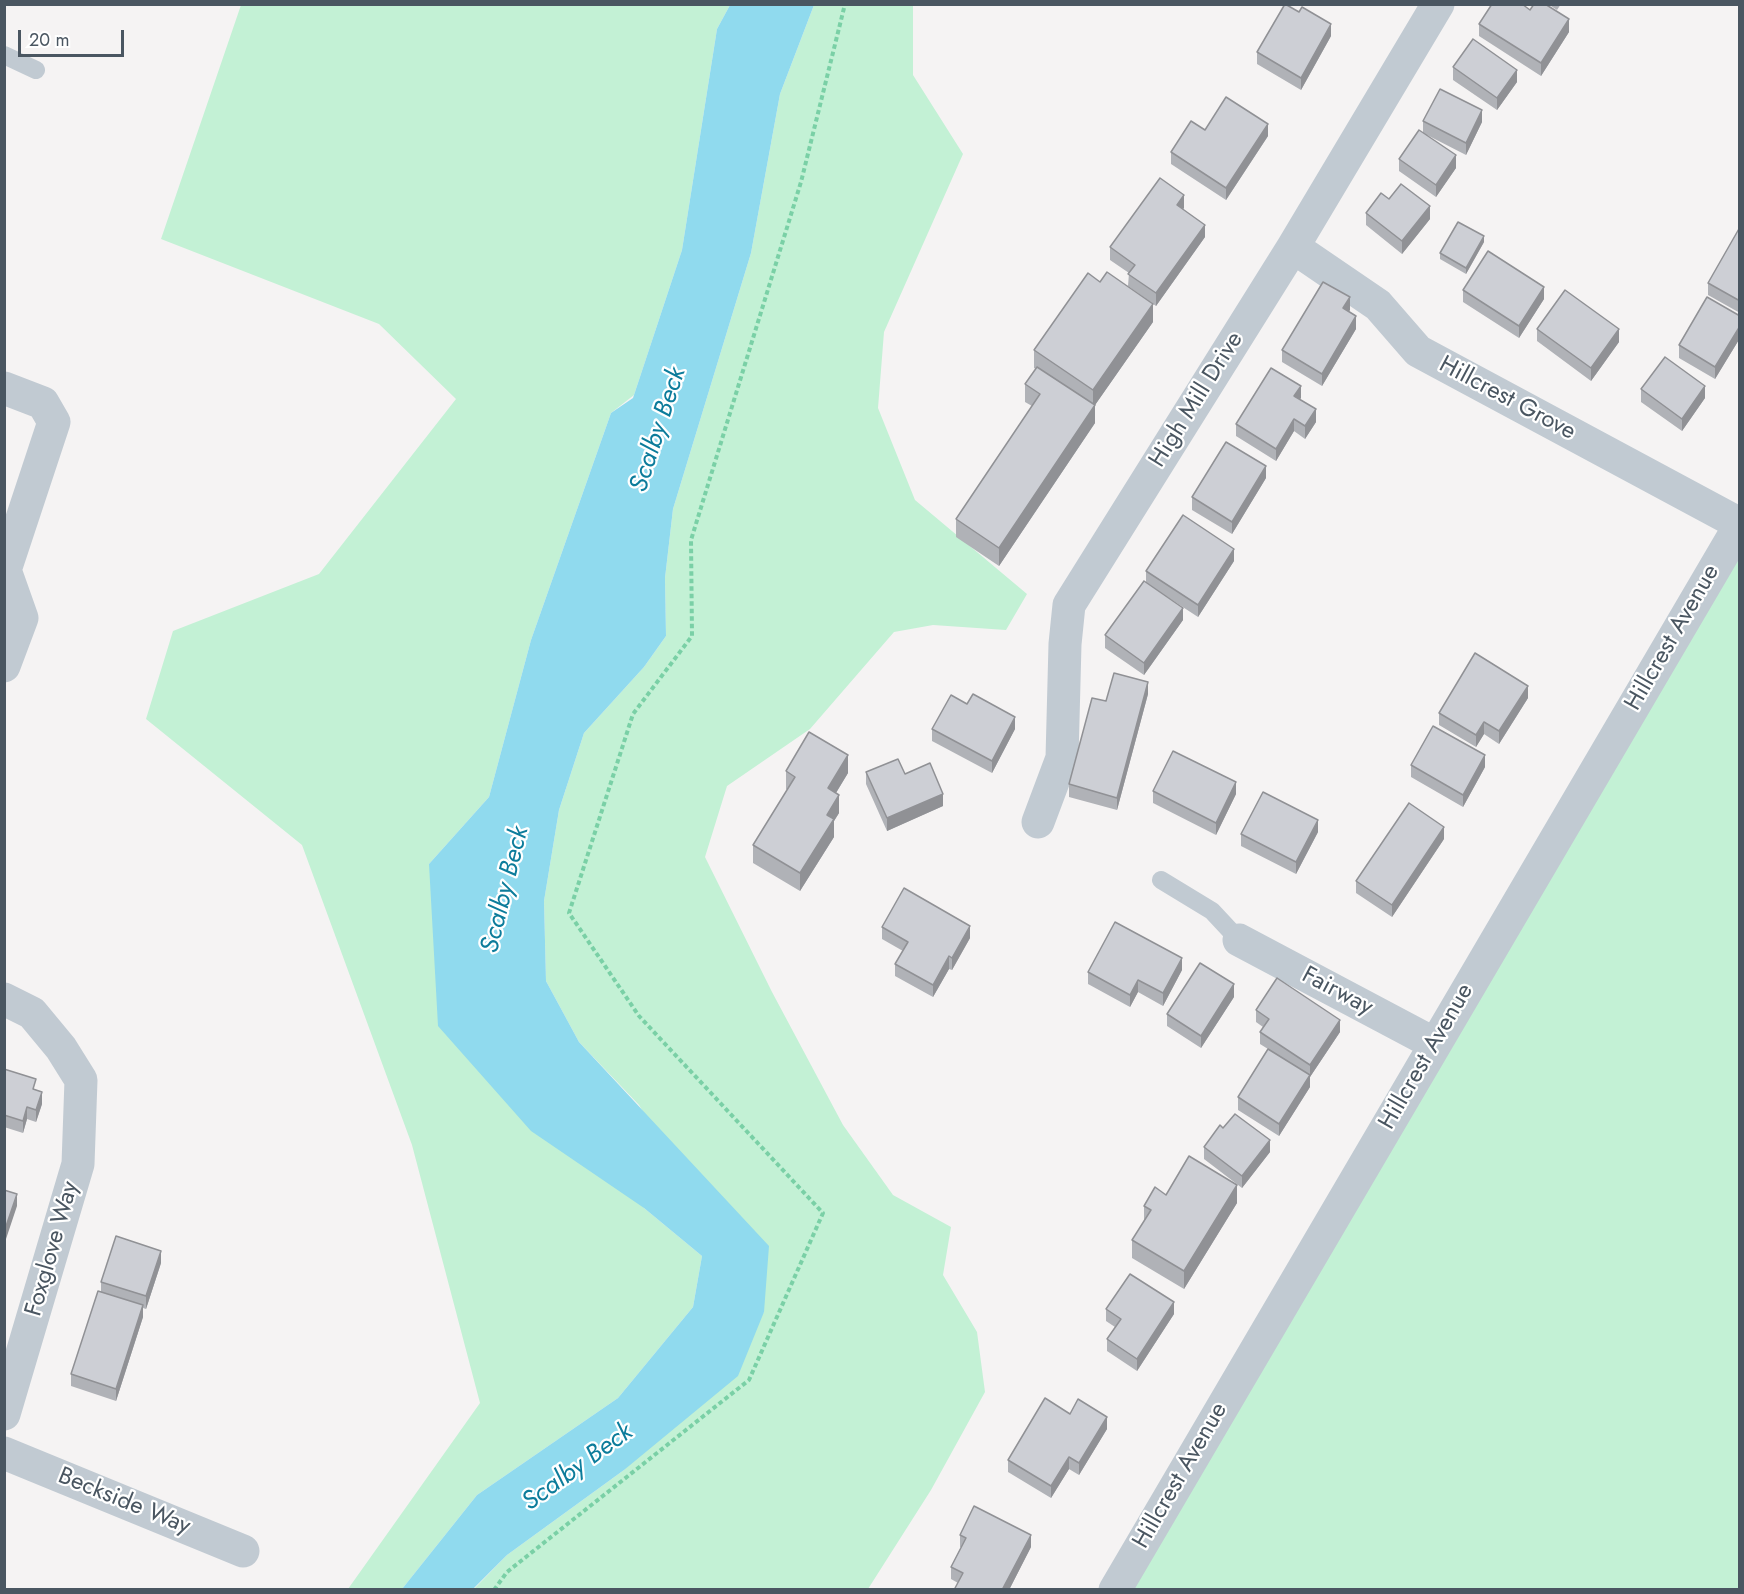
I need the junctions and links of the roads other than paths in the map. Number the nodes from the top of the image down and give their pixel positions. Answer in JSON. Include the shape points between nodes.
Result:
{"nodes":[{"id":1,"x":1438,"y":4,"type":"edge"},
{"id":2,"x":4,"y":56,"type":"edge"},
{"id":3,"x":36,"y":70,"type":"dead end"},
{"id":4,"x":1293,"y":247,"type":"junction"},
{"id":5,"x":4,"y":388,"type":"edge"},
{"id":6,"x":1740,"y":525,"type":"edge"},
{"id":7,"x":4,"y":666,"type":"edge"},
{"id":8,"x":1038,"y":822,"type":"dead end"},
{"id":9,"x":1161,"y":880,"type":"dead end"},
{"id":10,"x":1239,"y":940,"type":"joint"},
{"id":11,"x":4,"y":999,"type":"edge"},
{"id":12,"x":1435,"y":1044,"type":"junction"},
{"id":13,"x":13,"y":1351,"type":"edge"},
{"id":14,"x":4,"y":1414,"type":"edge"},
{"id":15,"x":4,"y":1453,"type":"edge"},
{"id":16,"x":243,"y":1551,"type":"dead end"},
{"id":17,"x":1115,"y":1590,"type":"edge"}],
"edges":[{"from":1,"to":4,"type":"street","name":"High Mill Drive"},
{"from":2,"to":3,"type":"lane"},
{"from":4,"to":6,"type":"street","name":"Hillcrest Grove","via":[[1378,305],[1418,351]]},
{"from":4,"to":8,"type":"street","name":"High Mill Drive","via":[[1069,605],[1062,758]]},
{"from":5,"to":7,"type":"street","via":[[43,403],[54,423],[5,570],[22,618]]},
{"from":6,"to":12,"type":"street","name":"Hillcrest Avenue"},
{"from":9,"to":10,"type":"lane","via":[[1212,911]]},
{"from":10,"to":12,"type":"street","name":"Fairway"},
{"from":11,"to":13,"type":"street","name":"Foxglove Way","via":[[32,1013],[81,1080],[78,1164]]},
{"from":12,"to":17,"type":"street","name":"Hillcrest Avenue"},
{"from":13,"to":14,"type":"street","name":"Foxglove Way"},
{"from":15,"to":16,"type":"street","name":"Beckside Way"}]}
